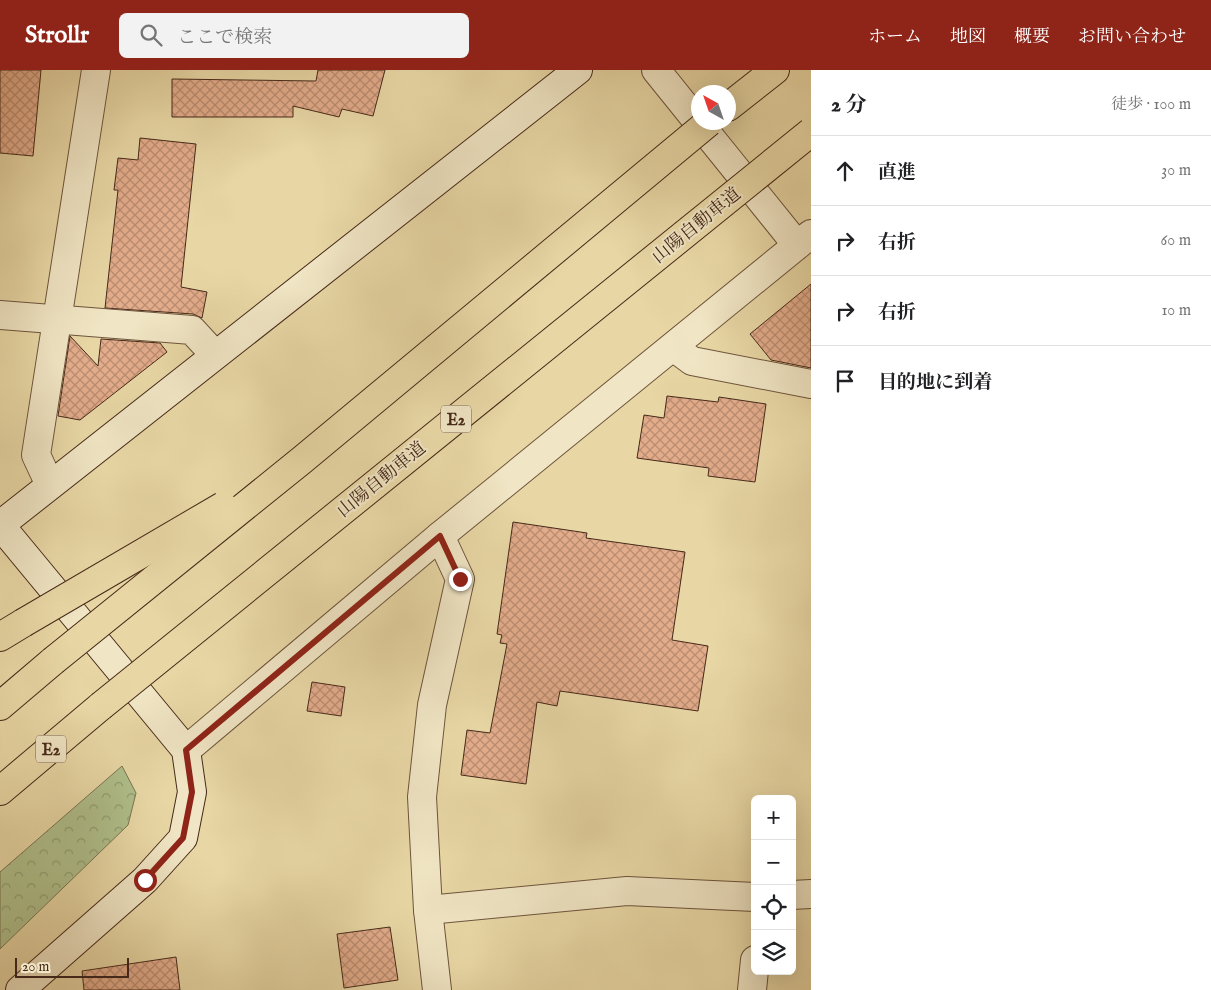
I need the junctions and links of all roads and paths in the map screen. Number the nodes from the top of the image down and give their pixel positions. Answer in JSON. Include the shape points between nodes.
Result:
{"nodes":[{"id":1,"x":96,"y":70,"type":"edge"},
{"id":2,"x":578,"y":70,"type":"edge"},
{"id":3,"x":656,"y":70,"type":"edge"},
{"id":4,"x":775,"y":70,"type":"edge"},
{"id":5,"x":736,"y":100,"type":"edge"},
{"id":6,"x":699,"y":130,"type":"edge"},
{"id":7,"x":811,"y":132,"type":"edge"},
{"id":8,"x":804,"y":239,"type":"edge"},
{"id":9,"x":0,"y":314,"type":"edge"},
{"id":10,"x":58,"y":318,"type":"junction"},
{"id":11,"x":673,"y":347,"type":"junction"},
{"id":12,"x":215,"y":355,"type":"junction"},
{"id":13,"x":811,"y":384,"type":"edge"},
{"id":14,"x":302,"y":460,"type":"junction"},
{"id":15,"x":50,"y":485,"type":"junction"},
{"id":16,"x":0,"y":525,"type":"edge"},
{"id":17,"x":440,"y":536,"type":"junction"},
{"id":18,"x":0,"y":637,"type":"edge"},
{"id":19,"x":0,"y":706,"type":"edge"},
{"id":20,"x":186,"y":750,"type":"junction"},
{"id":21,"x":0,"y":791,"type":"edge"},
{"id":22,"x":811,"y":894,"type":"edge"},
{"id":23,"x":796,"y":895,"type":"edge"},
{"id":24,"x":751,"y":897,"type":"edge"},
{"id":25,"x":428,"y":910,"type":"junction"},
{"id":26,"x":754,"y":975,"type":"edge"},
{"id":27,"x":28,"y":987,"type":"edge"},
{"id":28,"x":437,"y":990,"type":"edge"},
{"id":29,"x":752,"y":990,"type":"edge"}],
"edges":[{"from":1,"to":10,"type":"street"},
{"from":2,"to":12,"type":"street"},
{"from":3,"to":8,"type":"street"},
{"from":4,"to":5,"type":"highway"},
{"from":6,"to":14,"type":"highway","bridge":true},
{"from":7,"to":21,"type":"highway","name":"山陽自動車道","number":"E2","bridge":true},
{"from":8,"to":11,"type":"street"},
{"from":9,"to":10,"type":"street"},
{"from":10,"to":12,"type":"street","via":[[192,330]]},
{"from":10,"to":15,"type":"street","via":[[36,455]]},
{"from":11,"to":13,"type":"street","via":[[692,361]]},
{"from":11,"to":17,"type":"street"},
{"from":12,"to":15,"type":"street"},
{"from":14,"to":18,"type":"highway","bridge":true},
{"from":14,"to":19,"type":"highway","bridge":true},
{"from":15,"to":16,"type":"street"},
{"from":16,"to":20,"type":"street"},
{"from":17,"to":20,"type":"street"},
{"from":17,"to":25,"type":"street","via":[[460,579],[432,705],[422,797]]},
{"from":20,"to":27,"type":"street","via":[[192,792],[183,838],[145,880]]},
{"from":22,"to":23,"type":"street"},
{"from":24,"to":25,"type":"street","via":[[627,891]]},
{"from":25,"to":28,"type":"street"},
{"from":26,"to":29,"type":"street"}]}
